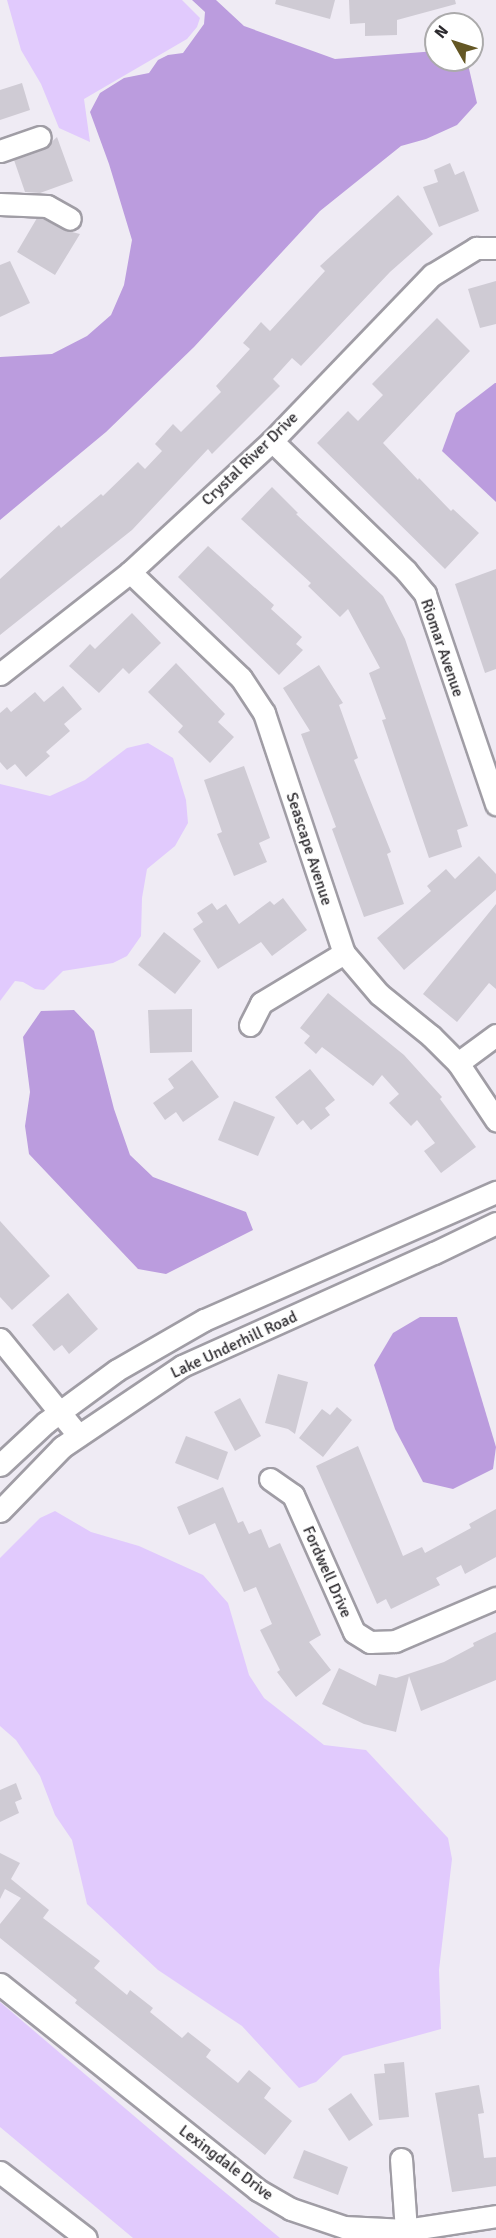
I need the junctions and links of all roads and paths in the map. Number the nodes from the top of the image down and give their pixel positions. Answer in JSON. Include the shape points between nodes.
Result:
{"nodes":[{"id":1,"x":40,"y":137,"type":"dead end"},
{"id":2,"x":0,"y":151,"type":"edge"},
{"id":3,"x":0,"y":204,"type":"edge"},
{"id":4,"x":70,"y":219,"type":"dead end"},
{"id":5,"x":496,"y":248,"type":"edge"},
{"id":6,"x":272,"y":441,"type":"junction"},
{"id":7,"x":130,"y":572,"type":"junction"},
{"id":8,"x":0,"y":674,"type":"edge"},
{"id":9,"x":496,"y":804,"type":"edge"},
{"id":10,"x":344,"y":953,"type":"junction"},
{"id":11,"x":250,"y":1024,"type":"dead end"},
{"id":12,"x":496,"y":1035,"type":"edge"},
{"id":13,"x":458,"y":1063,"type":"junction"},
{"id":14,"x":496,"y":1120,"type":"edge"},
{"id":15,"x":496,"y":1192,"type":"edge"},
{"id":16,"x":496,"y":1222,"type":"edge"},
{"id":17,"x":0,"y":1339,"type":"edge"},
{"id":18,"x":60,"y":1412,"type":"junction"},
{"id":19,"x":78,"y":1435,"type":"junction"},
{"id":20,"x":0,"y":1465,"type":"edge"},
{"id":21,"x":270,"y":1479,"type":"dead end"},
{"id":22,"x":0,"y":1511,"type":"edge"},
{"id":23,"x":496,"y":1598,"type":"edge"},
{"id":24,"x":0,"y":1984,"type":"edge"},
{"id":25,"x":401,"y":2159,"type":"dead end"},
{"id":26,"x":0,"y":2172,"type":"edge"},
{"id":27,"x":496,"y":2216,"type":"edge"},
{"id":28,"x":406,"y":2230,"type":"junction"},
{"id":29,"x":86,"y":2238,"type":"edge"}],
"edges":[{"from":1,"to":2,"type":"street"},
{"from":3,"to":4,"type":"street","via":[[47,206]]},
{"from":5,"to":6,"type":"street","name":"Crystal River Drive","via":[[476,248],[432,275]]},
{"from":6,"to":7,"type":"street","name":"Crystal River Drive"},
{"from":6,"to":9,"type":"street","name":"Riomar Avenue","via":[[425,594]]},
{"from":7,"to":8,"type":"street","name":"Crystal River Drive"},
{"from":7,"to":10,"type":"street","name":"Seascape Avenue","via":[[241,678],[264,713]]},
{"from":10,"to":11,"type":"street","via":[[261,1003]]},
{"from":10,"to":13,"type":"street","name":"Seascape Avenue","via":[[379,994]]},
{"from":12,"to":13,"type":"street"},
{"from":13,"to":14,"type":"street","name":"Seascape Avenue"},
{"from":15,"to":18,"type":"street","name":"Lake Underhill Road","via":[[204,1320],[117,1370]]},
{"from":16,"to":19,"type":"street","name":"Lake Underhill Road","via":[[182,1366]]},
{"from":17,"to":18,"type":"street"},
{"from":18,"to":19,"type":"street"},
{"from":18,"to":20,"type":"street","name":"Lake Underhill Road"},
{"from":19,"to":22,"type":"street","name":"Lake Underhill Road"},
{"from":21,"to":23,"type":"street","name":"Fordwell Drive","via":[[293,1495],[354,1632],[370,1642],[395,1641]]},
{"from":24,"to":28,"type":"street","name":"Lexingdale Drive","via":[[258,2190],[291,2209],[344,2227]]},
{"from":25,"to":28,"type":"street"},
{"from":26,"to":29,"type":"street"},
{"from":27,"to":28,"type":"street","name":"Lexingdale Drive"}]}
